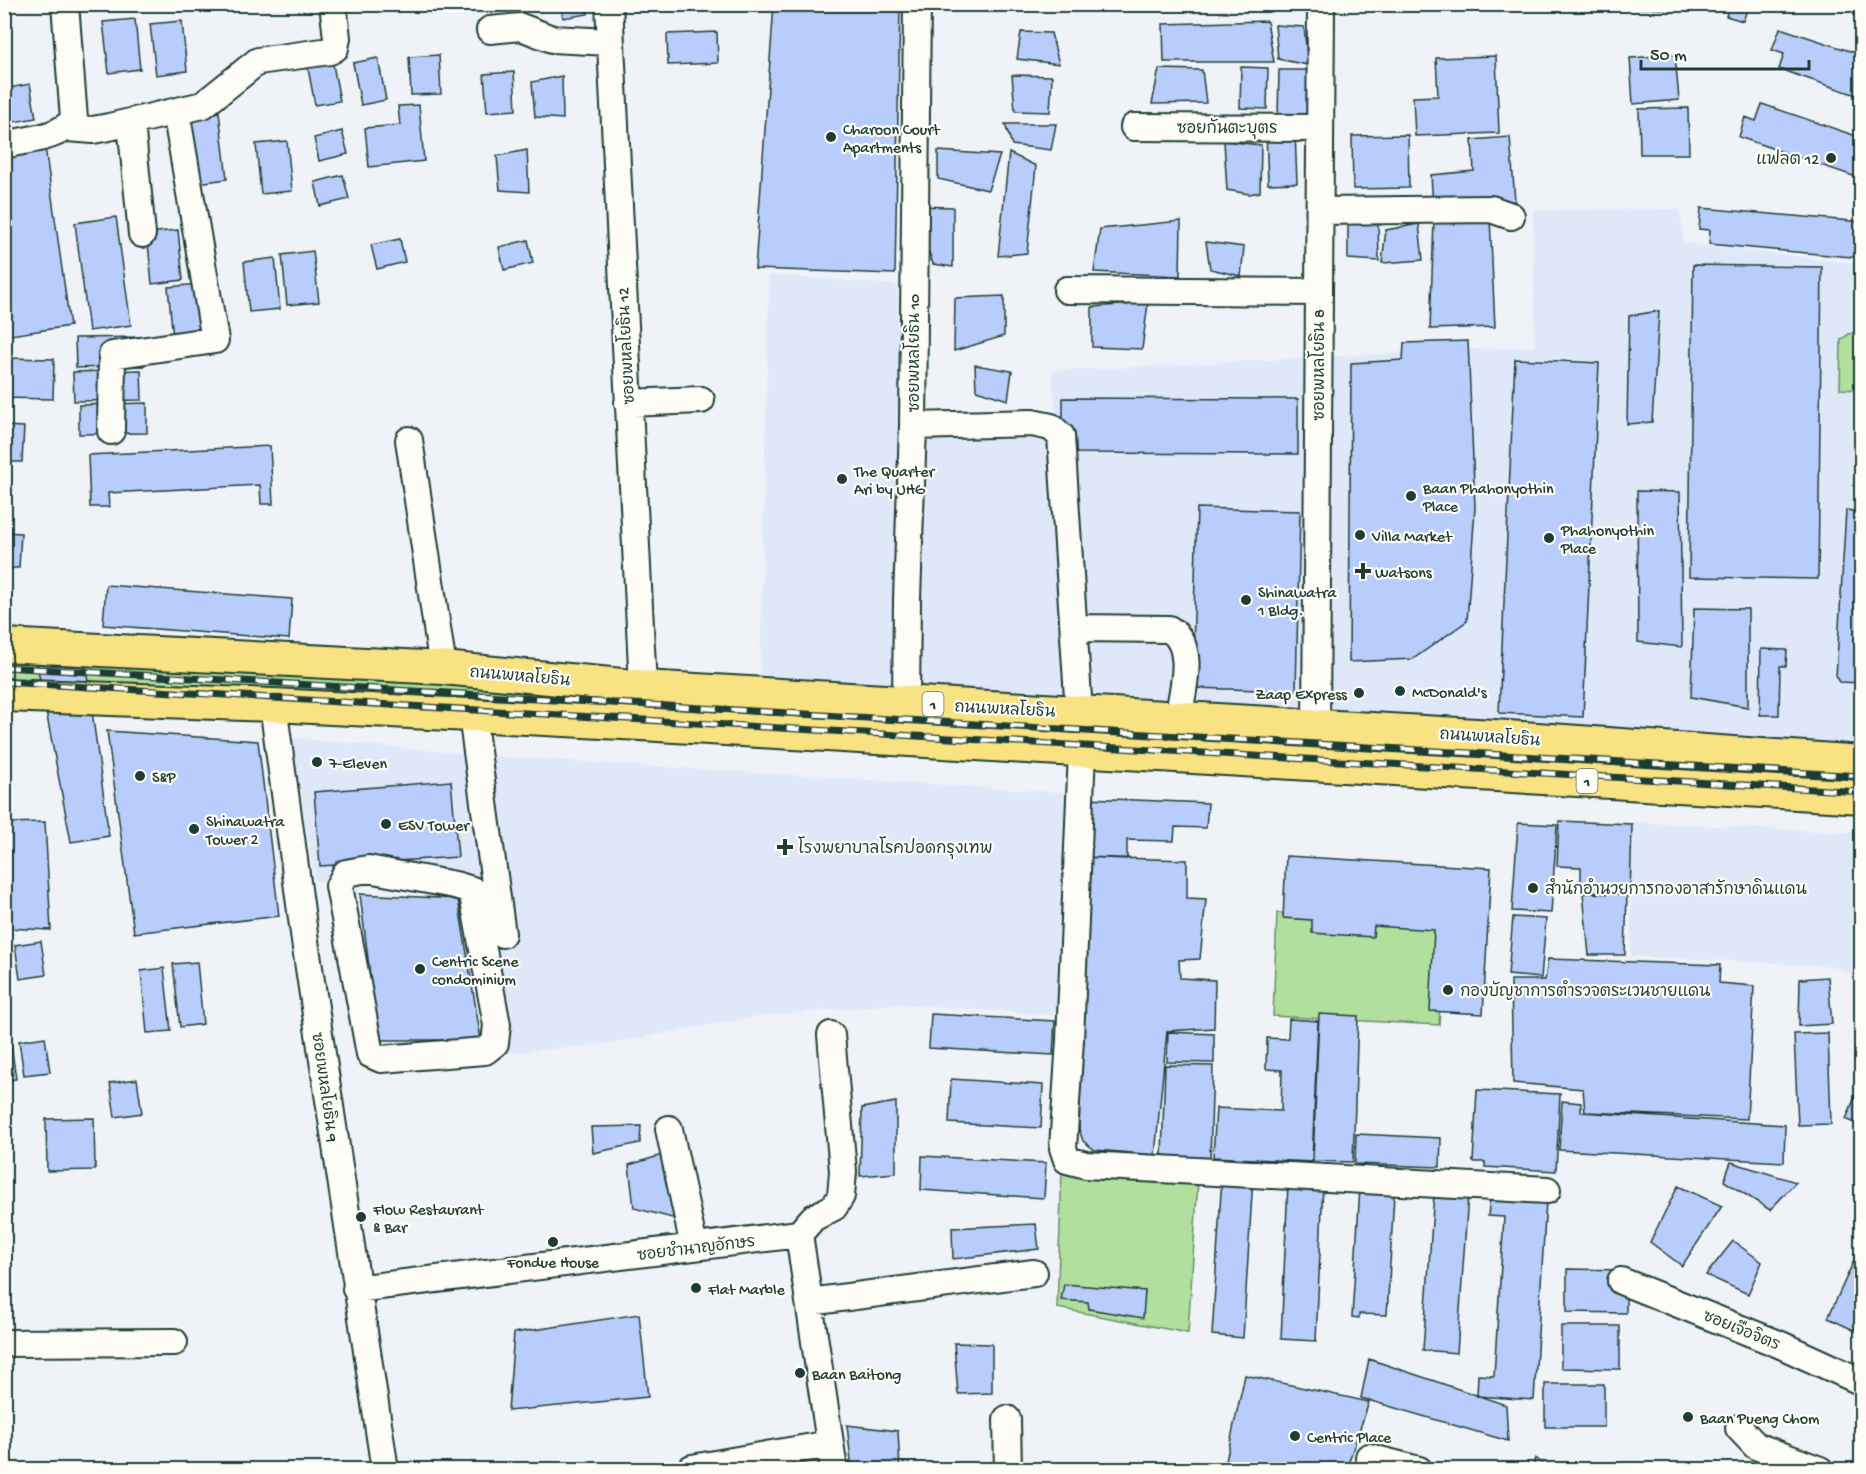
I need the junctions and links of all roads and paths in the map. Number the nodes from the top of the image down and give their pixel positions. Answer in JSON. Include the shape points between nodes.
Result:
{"nodes":[{"id":1,"x":65,"y":4,"type":"edge"},
{"id":2,"x":333,"y":4,"type":"edge"},
{"id":3,"x":609,"y":4,"type":"edge"},
{"id":4,"x":917,"y":4,"type":"edge"},
{"id":5,"x":1321,"y":4,"type":"edge"},
{"id":6,"x":490,"y":30,"type":"dead end"},
{"id":7,"x":610,"y":42,"type":"junction"},
{"id":8,"x":176,"y":111,"type":"junction"},
{"id":9,"x":131,"y":123,"type":"junction"},
{"id":10,"x":1134,"y":127,"type":"dead end"},
{"id":11,"x":67,"y":128,"type":"junction"},
{"id":12,"x":1320,"y":128,"type":"junction"},
{"id":13,"x":4,"y":145,"type":"edge"},
{"id":14,"x":1320,"y":211,"type":"junction"},
{"id":15,"x":1511,"y":216,"type":"dead end"},
{"id":16,"x":142,"y":234,"type":"dead end"},
{"id":17,"x":1067,"y":290,"type":"dead end"},
{"id":18,"x":1319,"y":292,"type":"junction"},
{"id":19,"x":701,"y":400,"type":"dead end"},
{"id":20,"x":628,"y":403,"type":"junction"},
{"id":21,"x":913,"y":426,"type":"junction"},
{"id":22,"x":111,"y":431,"type":"dead end"},
{"id":23,"x":409,"y":440,"type":"dead end"},
{"id":24,"x":1074,"y":628,"type":"junction"},
{"id":25,"x":4,"y":645,"type":"edge"},
{"id":26,"x":443,"y":668,"type":"junction"},
{"id":27,"x":642,"y":687,"type":"junction"},
{"id":28,"x":4,"y":695,"type":"edge"},
{"id":29,"x":906,"y":702,"type":"junction"},
{"id":30,"x":273,"y":705,"type":"junction"},
{"id":31,"x":1079,"y":713,"type":"junction"},
{"id":32,"x":472,"y":715,"type":"junction"},
{"id":33,"x":1178,"y":719,"type":"junction"},
{"id":34,"x":1232,"y":722,"type":"junction"},
{"id":35,"x":1316,"y":725,"type":"junction"},
{"id":36,"x":905,"y":741,"type":"junction"},
{"id":37,"x":1082,"y":752,"type":"junction"},
{"id":38,"x":1802,"y":757,"type":"junction"},
{"id":39,"x":1230,"y":761,"type":"junction"},
{"id":40,"x":1862,"y":762,"type":"edge"},
{"id":41,"x":1313,"y":765,"type":"junction"},
{"id":42,"x":1798,"y":793,"type":"junction"},
{"id":43,"x":1862,"y":797,"type":"edge"},
{"id":44,"x":302,"y":921,"type":"junction"},
{"id":45,"x":344,"y":922,"type":"junction"},
{"id":46,"x":502,"y":934,"type":"dead end"},
{"id":47,"x":831,"y":1035,"type":"dead end"},
{"id":48,"x":669,"y":1129,"type":"dead end"},
{"id":49,"x":1547,"y":1190,"type":"dead end"},
{"id":50,"x":800,"y":1234,"type":"junction"},
{"id":51,"x":694,"y":1247,"type":"junction"},
{"id":52,"x":1034,"y":1273,"type":"dead end"},
{"id":53,"x":1621,"y":1281,"type":"dead end"},
{"id":54,"x":356,"y":1289,"type":"junction"},
{"id":55,"x":809,"y":1302,"type":"junction"},
{"id":56,"x":174,"y":1342,"type":"dead end"},
{"id":57,"x":4,"y":1343,"type":"edge"},
{"id":58,"x":1862,"y":1382,"type":"edge"},
{"id":59,"x":1007,"y":1419,"type":"dead end"},
{"id":60,"x":1739,"y":1428,"type":"dead end"},
{"id":61,"x":830,"y":1444,"type":"junction"},
{"id":62,"x":1369,"y":1457,"type":"dead end"},
{"id":63,"x":692,"y":1468,"type":"dead end"},
{"id":64,"x":385,"y":1470,"type":"edge"},
{"id":65,"x":834,"y":1470,"type":"edge"},
{"id":66,"x":1008,"y":1470,"type":"edge"},
{"id":67,"x":1419,"y":1470,"type":"edge"},
{"id":68,"x":1820,"y":1470,"type":"edge"}],
"edges":[{"from":1,"to":11,"type":"street","via":[[74,107],[74,119]]},
{"from":2,"to":8,"type":"street","via":[[335,48],[258,61],[203,105]]},
{"from":3,"to":7,"type":"street","name":"ซอยพหลโยธิน 12"},
{"from":4,"to":21,"type":"street","name":"ซอยพหลโยธิน 10","via":[[911,38]]},
{"from":5,"to":12,"type":"street","name":"ซอยพหลโยธิน 8"},
{"from":6,"to":7,"type":"street","via":[[521,27],[552,39]]},
{"from":7,"to":20,"type":"street","name":"ซอยพหลโยธิน 12"},
{"from":8,"to":9,"type":"street"},
{"from":8,"to":22,"type":"street","via":[[215,339],[112,355]]},
{"from":9,"to":11,"type":"street","via":[[93,129]]},
{"from":9,"to":16,"type":"street"},
{"from":10,"to":12,"type":"street","name":"ซอยกันตะบุตร"},
{"from":11,"to":13,"type":"street"},
{"from":12,"to":14,"type":"street","name":"ซอยพหลโยธิน 8"},
{"from":14,"to":15,"type":"street","via":[[1491,209]]},
{"from":14,"to":18,"type":"street","name":"ซอยพหลโยธิน 8"},
{"from":17,"to":18,"type":"street"},
{"from":18,"to":35,"type":"street","name":"ซอยพหลโยธิน 8"},
{"from":19,"to":20,"type":"street"},
{"from":20,"to":27,"type":"street","name":"ซอยพหลโยธิน 12"},
{"from":21,"to":24,"type":"street","via":[[1032,423],[1051,427],[1061,436]]},
{"from":21,"to":29,"type":"street","name":"ซอยพหลโยธิน 10"},
{"from":23,"to":26,"type":"street"},
{"from":24,"to":31,"type":"street"},
{"from":24,"to":33,"type":"street","via":[[1169,629],[1180,637],[1185,656]]},
{"from":25,"to":26,"type":"main road","name":"ถนนพหลโยธิน","number":"1"},
{"from":26,"to":27,"type":"main road","name":"ถนนพหลโยธิน","number":"1"},
{"from":27,"to":29,"type":"main road","name":"ถนนพหลโยธิน","number":"1"},
{"from":28,"to":30,"type":"main road","number":"1"},
{"from":29,"to":31,"type":"main road","name":"ถนนพหลโยธิน","number":"1"},
{"from":29,"to":36,"type":"main road"},
{"from":30,"to":32,"type":"main road","number":"1"},
{"from":30,"to":44,"type":"street","name":"ซอยพหลโยธิน 9"},
{"from":31,"to":33,"type":"main road","name":"ถนนพหลโยธิน","number":"1"},
{"from":32,"to":36,"type":"main road","number":"1"},
{"from":32,"to":46,"type":"street"},
{"from":33,"to":34,"type":"main road","name":"ถนนพหลโยธิน","number":"1"},
{"from":34,"to":35,"type":"main road","name":"ถนนพหลโยธิน","number":"1"},
{"from":34,"to":39,"type":"main road"},
{"from":35,"to":38,"type":"main road","name":"ถนนพหลโยธิน","number":"1"},
{"from":35,"to":41,"type":"main road"},
{"from":36,"to":37,"type":"main road","number":"1"},
{"from":37,"to":39,"type":"main road","number":"1"},
{"from":37,"to":49,"type":"street","via":[[1063,1148],[1067,1160],[1086,1165]]},
{"from":38,"to":40,"type":"main road","name":"ถนนพหลโยธิน","number":"1"},
{"from":38,"to":42,"type":"main road"},
{"from":39,"to":41,"type":"main road","number":"1"},
{"from":41,"to":42,"type":"main road","number":"1"},
{"from":42,"to":43,"type":"main road","number":"1"},
{"from":44,"to":45,"type":"street"},
{"from":44,"to":54,"type":"street","name":"ซอยพหลโยธิน 9"},
{"from":45,"to":45,"type":"street","via":[[370,1054],[381,1059],[485,1051],[495,1043],[498,1025],[472,890],[368,868],[346,873],[339,886]]},
{"from":47,"to":50,"type":"street","via":[[843,1171],[841,1196],[834,1207],[813,1218]]},
{"from":48,"to":51,"type":"street"},
{"from":50,"to":51,"type":"street","name":"ซอยชำนาญอักษร"},
{"from":50,"to":55,"type":"street"},
{"from":51,"to":54,"type":"street","name":"ซอยชำนาญอักษร"},
{"from":52,"to":55,"type":"street"},
{"from":53,"to":58,"type":"street","name":"ซอยเจือจิตร","via":[[1781,1344]]},
{"from":54,"to":64,"type":"street","name":"ซอยพหลโยธิน 9"},
{"from":55,"to":61,"type":"street"},
{"from":56,"to":57,"type":"street"},
{"from":59,"to":66,"type":"street"},
{"from":60,"to":68,"type":"street","via":[[1756,1446]]},
{"from":61,"to":63,"type":"street"},
{"from":61,"to":65,"type":"street"},
{"from":62,"to":67,"type":"street"}]}
